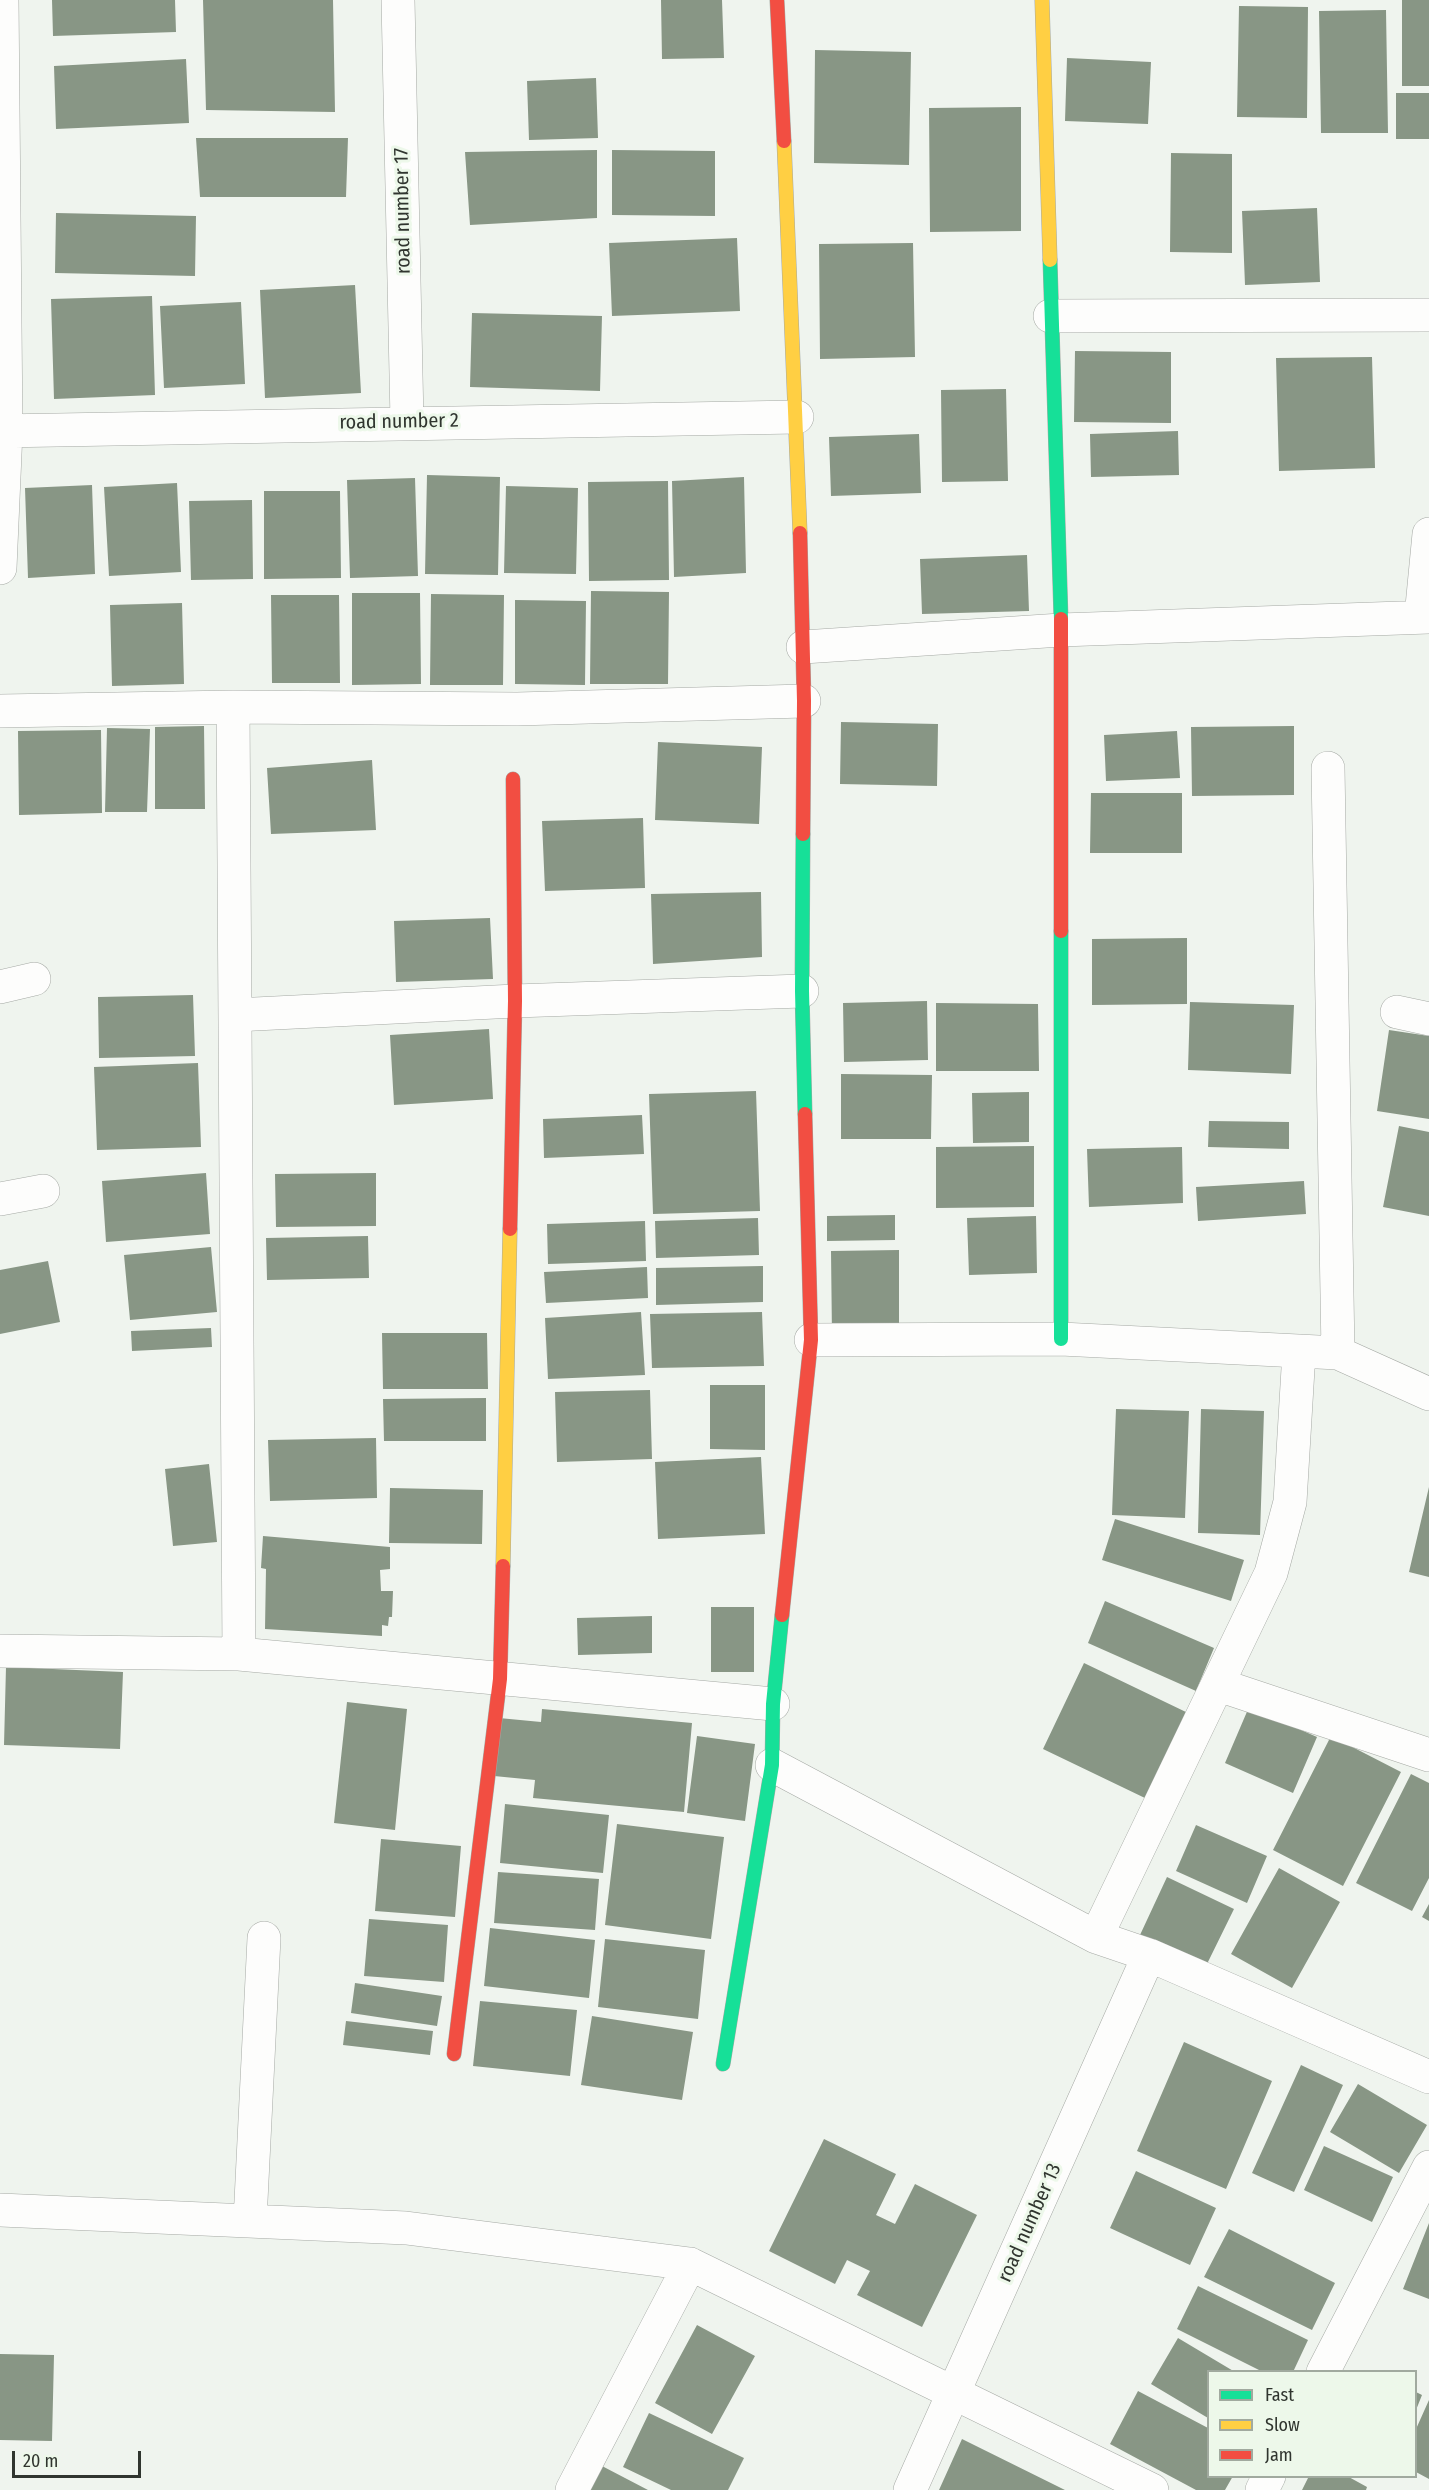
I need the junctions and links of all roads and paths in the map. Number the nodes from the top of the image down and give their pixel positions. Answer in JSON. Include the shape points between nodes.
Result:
{"nodes":[{"id":1,"x":2,"y":0,"type":"edge"},
{"id":2,"x":398,"y":0,"type":"edge"},
{"id":3,"x":777,"y":0,"type":"edge"},
{"id":4,"x":1042,"y":0,"type":"edge"},
{"id":5,"x":1429,"y":315,"type":"edge"},
{"id":6,"x":1050,"y":316,"type":"junction"},
{"id":7,"x":797,"y":417,"type":"junction"},
{"id":8,"x":407,"y":422,"type":"junction"},
{"id":9,"x":3,"y":431,"type":"edge"},
{"id":10,"x":1429,"y":534,"type":"edge"},
{"id":11,"x":0,"y":568,"type":"edge"},
{"id":12,"x":1425,"y":617,"type":"edge"},
{"id":13,"x":1061,"y":630,"type":"junction"},
{"id":14,"x":803,"y":647,"type":"junction"},
{"id":15,"x":804,"y":701,"type":"junction"},
{"id":16,"x":233,"y":707,"type":"junction"},
{"id":17,"x":0,"y":711,"type":"edge"},
{"id":18,"x":1328,"y":768,"type":"dead end"},
{"id":19,"x":513,"y":779,"type":"dead end"},
{"id":20,"x":34,"y":979,"type":"dead end"},
{"id":21,"x":0,"y":987,"type":"edge"},
{"id":22,"x":802,"y":991,"type":"junction"},
{"id":23,"x":514,"y":1001,"type":"junction"},
{"id":24,"x":1397,"y":1012,"type":"dead end"},
{"id":25,"x":235,"y":1016,"type":"junction"},
{"id":26,"x":1429,"y":1019,"type":"edge"},
{"id":27,"x":43,"y":1191,"type":"dead end"},
{"id":28,"x":0,"y":1198,"type":"edge"},
{"id":29,"x":811,"y":1340,"type":"junction"},
{"id":30,"x":1062,"y":1340,"type":"junction"},
{"id":31,"x":1299,"y":1352,"type":"junction"},
{"id":32,"x":1338,"y":1353,"type":"junction"},
{"id":33,"x":1429,"y":1394,"type":"edge"},
{"id":34,"x":0,"y":1651,"type":"edge"},
{"id":35,"x":239,"y":1654,"type":"junction"},
{"id":36,"x":500,"y":1679,"type":"junction"},
{"id":37,"x":1219,"y":1685,"type":"junction"},
{"id":38,"x":773,"y":1704,"type":"junction"},
{"id":39,"x":1429,"y":1755,"type":"edge"},
{"id":40,"x":772,"y":1765,"type":"junction"},
{"id":41,"x":1095,"y":1937,"type":"junction"},
{"id":42,"x":264,"y":1938,"type":"dead end"},
{"id":43,"x":1149,"y":1955,"type":"junction"},
{"id":44,"x":454,"y":2054,"type":"dead end"},
{"id":45,"x":723,"y":2064,"type":"dead end"},
{"id":46,"x":1429,"y":2077,"type":"edge"},
{"id":47,"x":1429,"y":2167,"type":"edge"},
{"id":48,"x":0,"y":2210,"type":"edge"},
{"id":49,"x":250,"y":2221,"type":"junction"},
{"id":50,"x":690,"y":2264,"type":"junction"},
{"id":51,"x":1324,"y":2370,"type":"edge"},
{"id":52,"x":954,"y":2395,"type":"junction"},
{"id":53,"x":572,"y":2490,"type":"edge"},
{"id":54,"x":910,"y":2490,"type":"edge"},
{"id":55,"x":1152,"y":2490,"type":"edge"}],
"edges":[{"from":1,"to":9,"type":"street"},
{"from":2,"to":8,"type":"street","name":"road number 17"},
{"from":3,"to":7,"type":"street"},
{"from":4,"to":6,"type":"street"},
{"from":5,"to":6,"type":"street"},
{"from":6,"to":13,"type":"street"},
{"from":7,"to":8,"type":"street","name":"road number 2"},
{"from":7,"to":14,"type":"street"},
{"from":8,"to":9,"type":"street","name":"road number 2"},
{"from":9,"to":11,"type":"street"},
{"from":10,"to":12,"type":"street"},
{"from":12,"to":13,"type":"street"},
{"from":13,"to":14,"type":"street"},
{"from":13,"to":30,"type":"street"},
{"from":14,"to":15,"type":"street"},
{"from":15,"to":16,"type":"street","via":[[517,709]]},
{"from":15,"to":22,"type":"street"},
{"from":16,"to":17,"type":"street"},
{"from":16,"to":25,"type":"street"},
{"from":18,"to":32,"type":"street"},
{"from":19,"to":23,"type":"street"},
{"from":20,"to":21,"type":"street"},
{"from":22,"to":23,"type":"street"},
{"from":22,"to":29,"type":"street"},
{"from":23,"to":25,"type":"street"},
{"from":23,"to":36,"type":"street"},
{"from":24,"to":26,"type":"street"},
{"from":25,"to":35,"type":"street"},
{"from":27,"to":28,"type":"street"},
{"from":29,"to":30,"type":"street"},
{"from":29,"to":38,"type":"street"},
{"from":30,"to":31,"type":"street"},
{"from":31,"to":32,"type":"street"},
{"from":31,"to":37,"type":"street","via":[[1290,1502],[1271,1573]]},
{"from":32,"to":33,"type":"street"},
{"from":34,"to":35,"type":"street"},
{"from":35,"to":36,"type":"street"},
{"from":36,"to":38,"type":"street"},
{"from":36,"to":44,"type":"street"},
{"from":37,"to":39,"type":"street"},
{"from":37,"to":41,"type":"street"},
{"from":38,"to":40,"type":"street"},
{"from":40,"to":41,"type":"street"},
{"from":40,"to":45,"type":"street"},
{"from":41,"to":43,"type":"street"},
{"from":42,"to":49,"type":"street"},
{"from":43,"to":46,"type":"street"},
{"from":43,"to":52,"type":"street","name":"road number 13"},
{"from":47,"to":51,"type":"street"},
{"from":48,"to":49,"type":"street"},
{"from":49,"to":50,"type":"street","via":[[406,2228]]},
{"from":50,"to":52,"type":"street"},
{"from":50,"to":53,"type":"street"},
{"from":52,"to":54,"type":"street","name":"road number 13"},
{"from":52,"to":55,"type":"street"}]}
